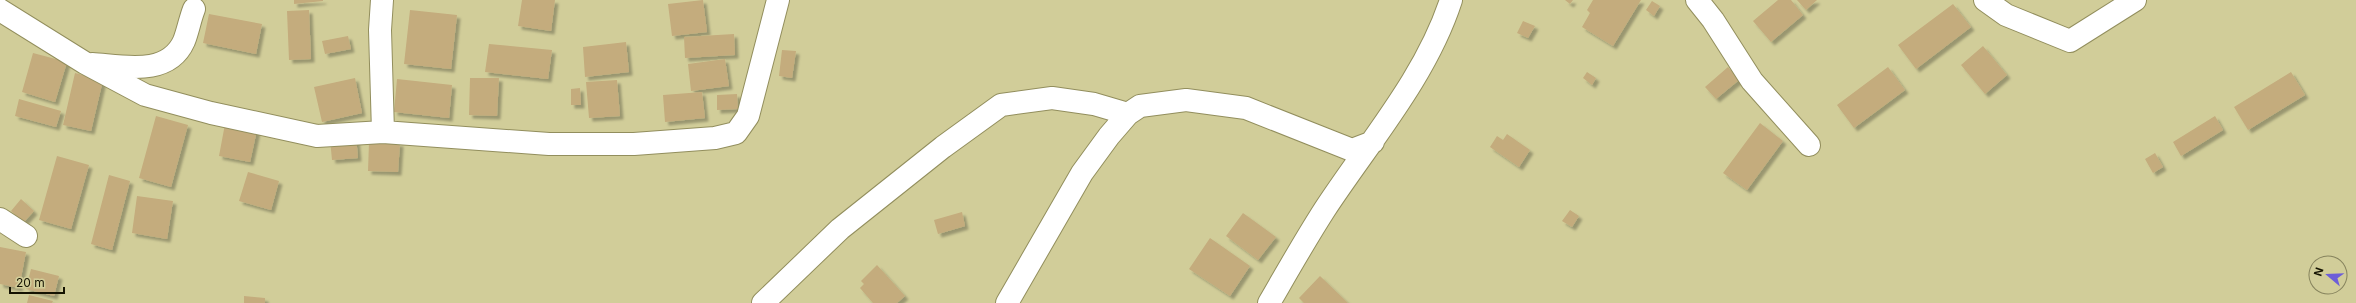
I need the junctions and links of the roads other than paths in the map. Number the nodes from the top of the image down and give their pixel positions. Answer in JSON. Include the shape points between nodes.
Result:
{"nodes":[{"id":1,"x":382,"y":0,"type":"edge"},
{"id":2,"x":778,"y":0,"type":"edge"},
{"id":3,"x":1451,"y":0,"type":"edge"},
{"id":4,"x":1697,"y":0,"type":"edge"},
{"id":5,"x":1986,"y":0,"type":"edge"},
{"id":6,"x":2135,"y":0,"type":"edge"},
{"id":7,"x":194,"y":9,"type":"dead end"},
{"id":8,"x":0,"y":10,"type":"edge"},
{"id":9,"x":85,"y":63,"type":"junction"},
{"id":10,"x":1128,"y":114,"type":"junction"},
{"id":11,"x":383,"y":132,"type":"junction"},
{"id":12,"x":1373,"y":142,"type":"junction"},
{"id":13,"x":1809,"y":144,"type":"dead end"},
{"id":14,"x":0,"y":219,"type":"edge"},
{"id":15,"x":26,"y":236,"type":"dead end"},
{"id":16,"x":763,"y":303,"type":"edge"},
{"id":17,"x":1007,"y":303,"type":"edge"},
{"id":18,"x":1269,"y":303,"type":"edge"}],
"edges":[{"from":1,"to":11,"type":"street","via":[[380,30]]},
{"from":2,"to":11,"type":"street","via":[[748,116],[736,133],[715,138],[634,144],[549,144]]},
{"from":3,"to":12,"type":"street","via":[[1441,30]]},
{"from":4,"to":13,"type":"street","via":[[1713,20],[1752,81]]},
{"from":5,"to":6,"type":"street","via":[[2006,15],[2070,41]]},
{"from":7,"to":9,"type":"street","via":[[184,42],[174,56],[159,65],[138,67]]},
{"from":8,"to":9,"type":"street"},
{"from":9,"to":11,"type":"street","via":[[145,95],[211,113],[317,136]]},
{"from":10,"to":12,"type":"street","via":[[1140,106],[1186,100],[1246,108],[1352,150]]},
{"from":10,"to":16,"type":"street","via":[[1094,104],[1052,98],[1001,105],[943,147],[840,229]]},
{"from":10,"to":17,"type":"street","via":[[1082,173]]},
{"from":12,"to":18,"type":"street","via":[[1325,210]]},
{"from":14,"to":15,"type":"street"}]}
